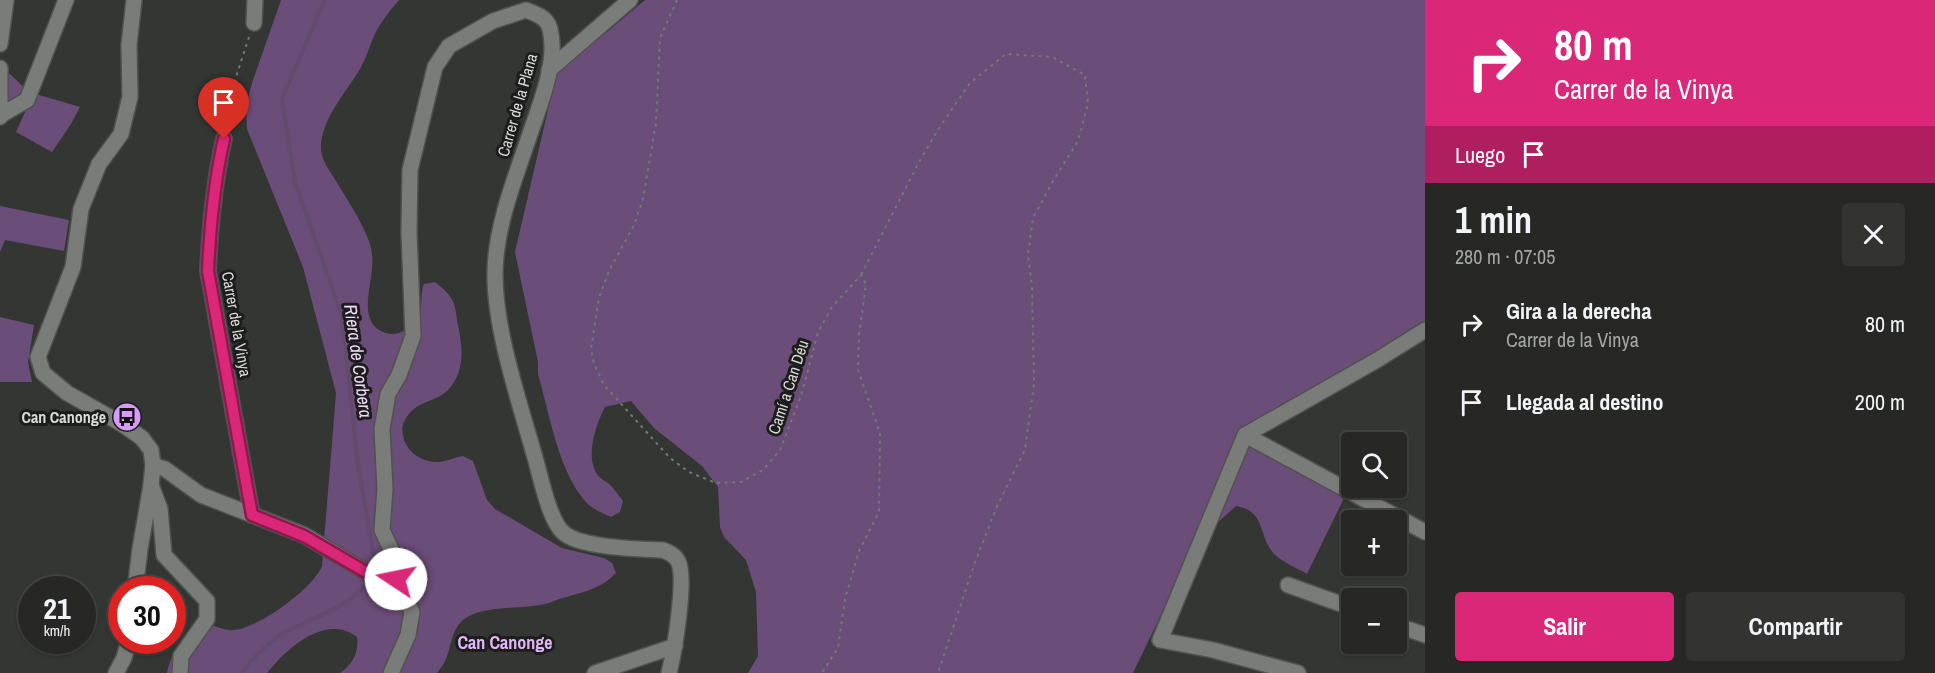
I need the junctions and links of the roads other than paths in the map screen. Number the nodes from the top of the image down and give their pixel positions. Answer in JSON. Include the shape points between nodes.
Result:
{"nodes":[{"id":1,"x":6,"y":0,"type":"edge"},
{"id":2,"x":66,"y":0,"type":"edge"},
{"id":3,"x":134,"y":0,"type":"edge"},
{"id":4,"x":255,"y":0,"type":"edge"},
{"id":5,"x":630,"y":0,"type":"edge"},
{"id":6,"x":254,"y":22,"type":"road end"},
{"id":7,"x":0,"y":44,"type":"edge"},
{"id":8,"x":0,"y":68,"type":"edge"},
{"id":9,"x":549,"y":70,"type":"junction"},
{"id":10,"x":1,"y":116,"type":"edge"},
{"id":11,"x":224,"y":139,"type":"road end"},
{"id":12,"x":1425,"y":330,"type":"edge"},
{"id":13,"x":1245,"y":435,"type":"junction"},
{"id":14,"x":153,"y":465,"type":"junction"},
{"id":15,"x":151,"y":485,"type":"junction"},
{"id":16,"x":252,"y":515,"type":"junction"},
{"id":17,"x":1425,"y":532,"type":"edge"},
{"id":18,"x":137,"y":576,"type":"edge"},
{"id":19,"x":389,"y":581,"type":"junction"},
{"id":20,"x":1288,"y":585,"type":"dead end"},
{"id":21,"x":1341,"y":604,"type":"edge"},
{"id":22,"x":1407,"y":629,"type":"edge"},
{"id":23,"x":1425,"y":635,"type":"edge"},
{"id":24,"x":675,"y":646,"type":"junction"},
{"id":25,"x":125,"y":654,"type":"edge"},
{"id":26,"x":116,"y":673,"type":"edge"},
{"id":27,"x":180,"y":673,"type":"edge"},
{"id":28,"x":391,"y":673,"type":"edge"},
{"id":29,"x":595,"y":673,"type":"edge"},
{"id":30,"x":669,"y":673,"type":"edge"},
{"id":31,"x":1298,"y":673,"type":"edge"}],
"edges":[{"from":1,"to":7,"type":"street"},
{"from":2,"to":10,"type":"street","via":[[27,100]]},
{"from":3,"to":14,"type":"street","via":[[129,45],[130,97],[121,134],[99,164],[81,209],[73,267],[38,357],[44,373],[67,393],[142,438],[151,450]]},
{"from":4,"to":6,"type":"street"},
{"from":5,"to":9,"type":"street"},
{"from":8,"to":10,"type":"street"},
{"from":9,"to":19,"type":"street","name":"Carrer de la Plana","via":[[550,28],[546,20],[526,10],[493,21],[449,46],[435,67],[410,170],[413,336],[388,394],[382,429],[382,530],[396,560]]},
{"from":9,"to":24,"type":"street","name":"Carrer de la Plana","via":[[513,184],[498,247],[495,293],[503,333],[519,403],[555,521],[564,534],[578,540],[673,554],[681,575]]},
{"from":11,"to":16,"type":"street","name":"Carrer de la Vinya","via":[[208,271]]},
{"from":12,"to":13,"type":"street"},
{"from":13,"to":17,"type":"street"},
{"from":13,"to":31,"type":"street","via":[[1160,640]]},
{"from":14,"to":15,"type":"street"},
{"from":14,"to":16,"type":"street","via":[[201,495]]},
{"from":15,"to":18,"type":"street"},
{"from":15,"to":27,"type":"street","via":[[160,509],[164,555],[207,601],[207,618],[181,656]]},
{"from":16,"to":19,"type":"street","via":[[304,536]]},
{"from":19,"to":28,"type":"street","name":"Carrer de la Plana","via":[[412,612],[408,635]]},
{"from":20,"to":21,"type":"street"},
{"from":22,"to":23,"type":"street"},
{"from":24,"to":29,"type":"street"},
{"from":24,"to":30,"type":"street","name":"Carrer de la Plana"},
{"from":25,"to":26,"type":"street"}]}
